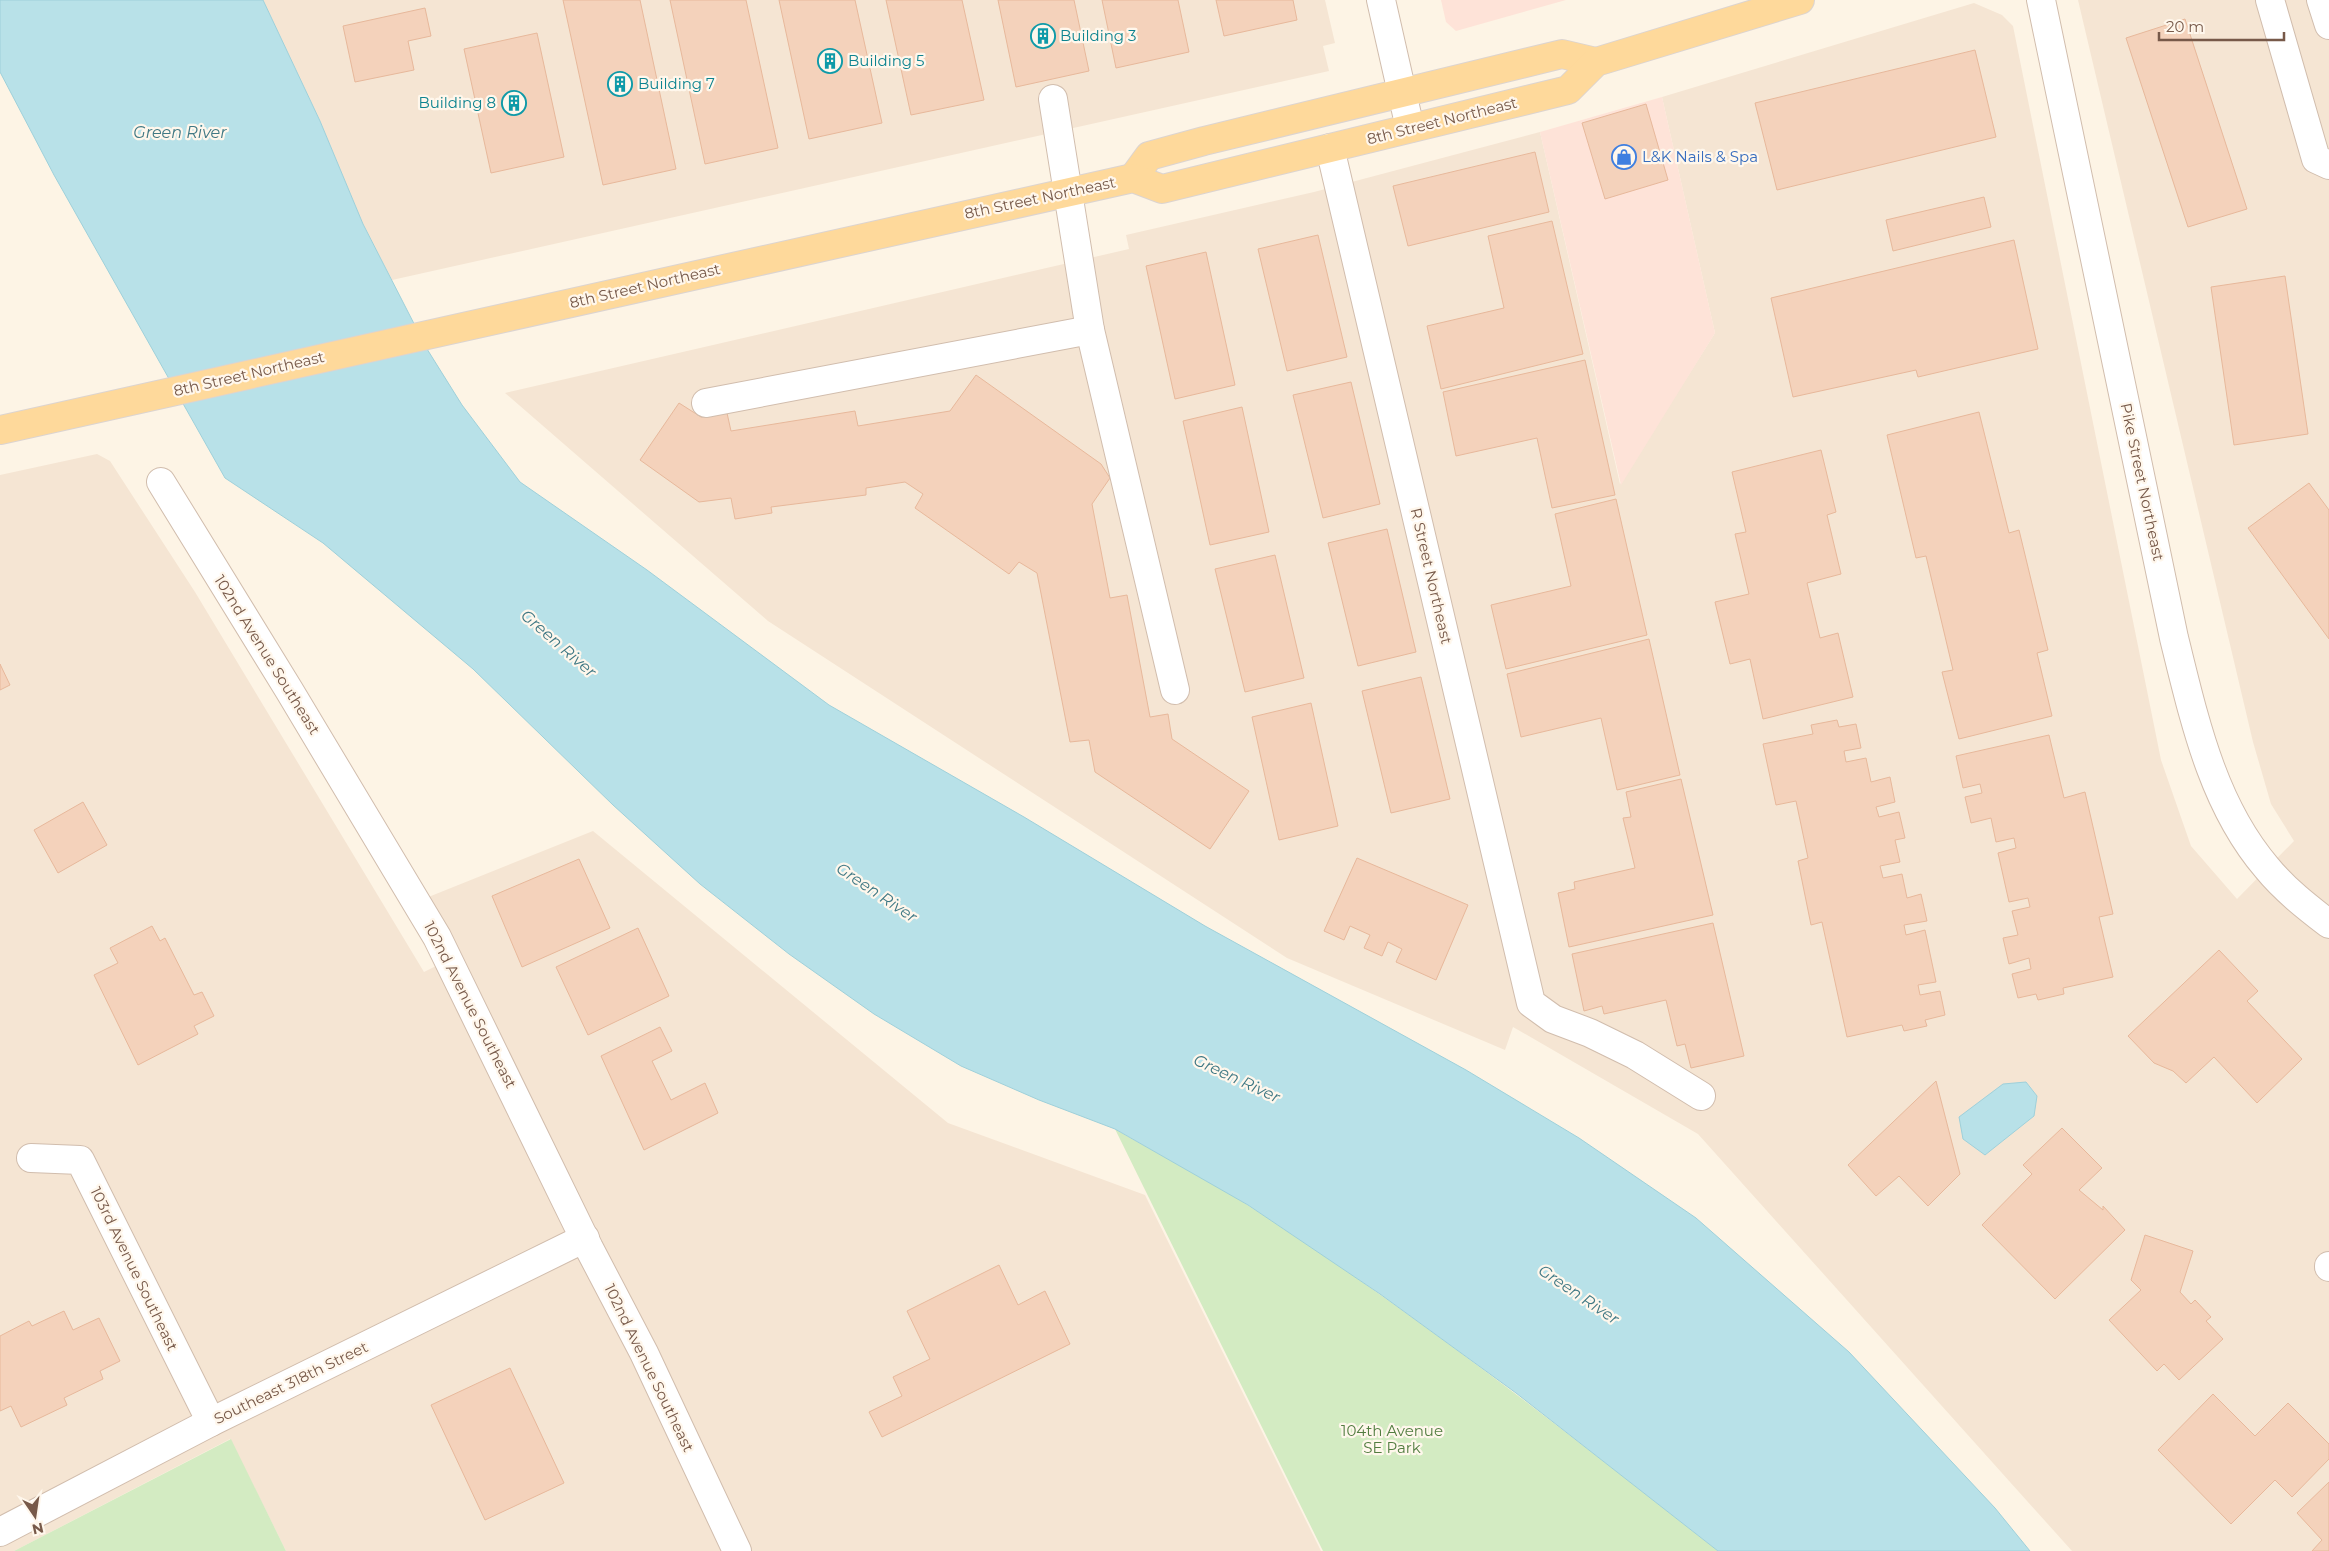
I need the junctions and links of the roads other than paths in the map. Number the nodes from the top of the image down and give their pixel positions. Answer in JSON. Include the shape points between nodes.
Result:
{"nodes":[{"id":1,"x":1380,"y":0,"type":"edge"},
{"id":2,"x":1800,"y":0,"type":"edge"},
{"id":3,"x":2041,"y":0,"type":"edge"},
{"id":4,"x":2270,"y":0,"type":"edge"},
{"id":5,"x":2321,"y":0,"type":"edge"},
{"id":6,"x":2329,"y":25,"type":"edge"},
{"id":7,"x":1596,"y":62,"type":"junction"},
{"id":8,"x":1403,"y":93,"type":"junction"},
{"id":9,"x":1052,"y":99,"type":"dead end"},
{"id":10,"x":1410,"y":128,"type":"junction"},
{"id":11,"x":1330,"y":148,"type":"junction"},
{"id":12,"x":2329,"y":165,"type":"edge"},
{"id":13,"x":1134,"y":178,"type":"junction"},
{"id":14,"x":1068,"y":192,"type":"junction"},
{"id":15,"x":1090,"y":330,"type":"junction"},
{"id":16,"x":706,"y":403,"type":"dead end"},
{"id":17,"x":0,"y":430,"type":"edge"},
{"id":18,"x":161,"y":482,"type":"dead end"},
{"id":19,"x":1175,"y":690,"type":"dead end"},
{"id":20,"x":2329,"y":924,"type":"edge"},
{"id":21,"x":1701,"y":1096,"type":"dead end"},
{"id":22,"x":31,"y":1158,"type":"dead end"},
{"id":23,"x":585,"y":1238,"type":"junction"},
{"id":24,"x":211,"y":1422,"type":"junction"},
{"id":25,"x":0,"y":1532,"type":"edge"},
{"id":26,"x":737,"y":1551,"type":"edge"}],
"edges":[{"from":1,"to":8,"type":"street"},
{"from":2,"to":7,"type":"main road","name":"8th Street Northeast"},
{"from":3,"to":20,"type":"street","name":"Pike Street Northeast","via":[[2174,638],[2197,727],[2229,811],[2247,841],[2288,891]]},
{"from":4,"to":12,"type":"street","via":[[2316,159]]},
{"from":5,"to":6,"type":"street"},
{"from":7,"to":8,"type":"main road","name":"8th Street Northeast","via":[[1562,54]]},
{"from":7,"to":10,"type":"main road","name":"8th Street Northeast","via":[[1568,90]]},
{"from":8,"to":10,"type":"street"},
{"from":8,"to":13,"type":"main road","name":"8th Street Northeast","via":[[1149,156]]},
{"from":9,"to":14,"type":"street"},
{"from":10,"to":11,"type":"main road","name":"8th Street Northeast"},
{"from":11,"to":13,"type":"main road","name":"8th Street Northeast","via":[[1162,189]]},
{"from":11,"to":21,"type":"street","name":"R Street Northeast","via":[[1531,1003],[1553,1019],[1635,1055]]},
{"from":13,"to":14,"type":"main road","name":"8th Street Northeast"},
{"from":14,"to":15,"type":"street"},
{"from":14,"to":17,"type":"main road","name":"8th Street Northeast"},
{"from":15,"to":16,"type":"street"},
{"from":15,"to":19,"type":"street"},
{"from":18,"to":23,"type":"street","name":"102nd Avenue Southeast","via":[[437,937]]},
{"from":22,"to":24,"type":"street","name":"103rd Avenue Southeast","via":[[80,1160]]},
{"from":23,"to":24,"type":"street","name":"Southeast 318th Street"},
{"from":23,"to":26,"type":"street","name":"102nd Avenue Southeast","via":[[644,1353]]},
{"from":24,"to":25,"type":"street","name":"Southeast 318th Street"}]}
